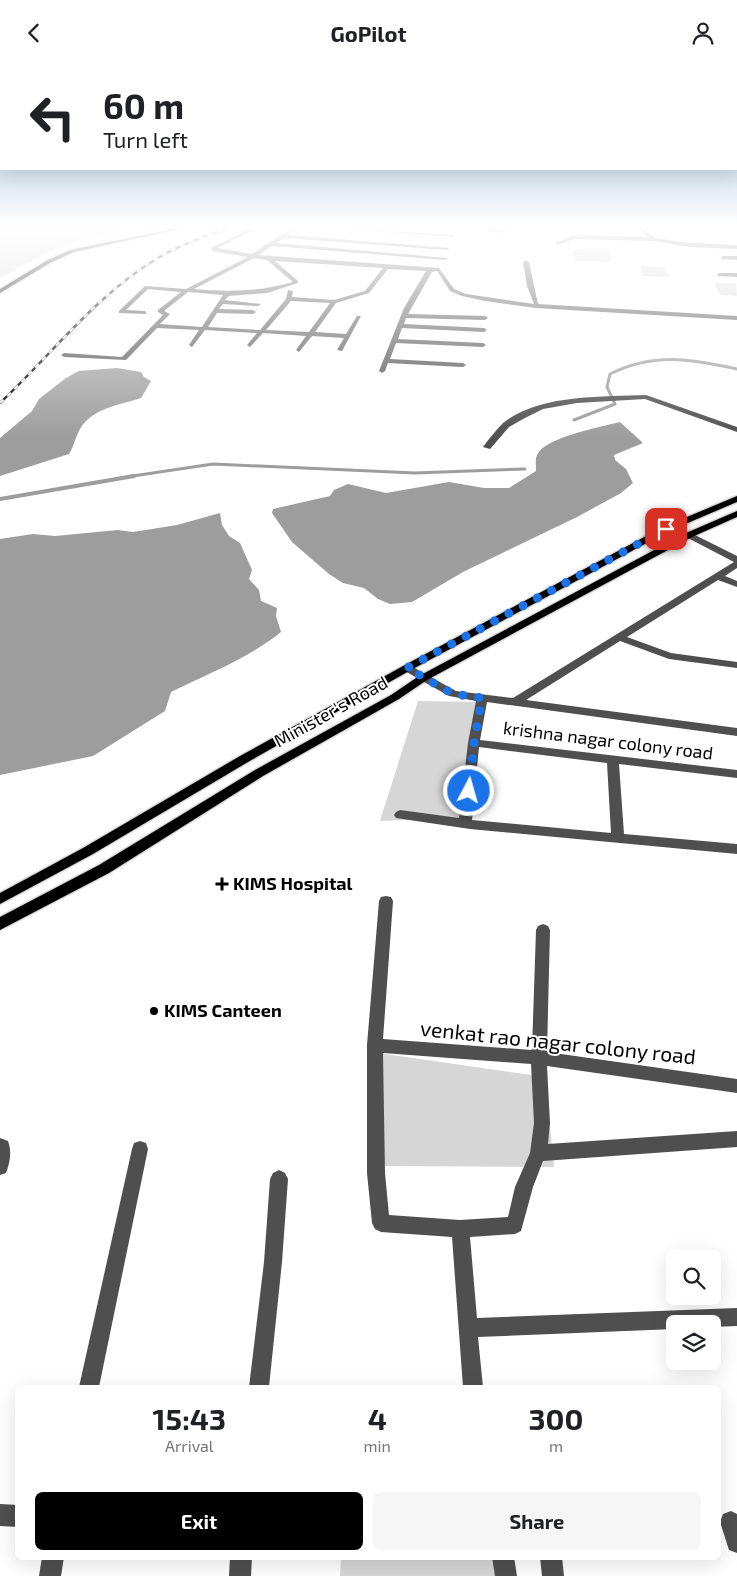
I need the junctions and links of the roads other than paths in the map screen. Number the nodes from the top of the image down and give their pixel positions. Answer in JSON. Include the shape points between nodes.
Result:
{"nodes":[{"id":1,"x":136,"y":298,"type":"edge"},
{"id":2,"x":178,"y":298,"type":"edge"},
{"id":3,"x":224,"y":298,"type":"edge"},
{"id":4,"x":262,"y":298,"type":"edge"},
{"id":5,"x":349,"y":298,"type":"edge"},
{"id":6,"x":414,"y":298,"type":"edge"},
{"id":7,"x":479,"y":298,"type":"edge"},
{"id":8,"x":534,"y":298,"type":"edge"},
{"id":9,"x":289,"y":299,"type":"joint"},
{"id":10,"x":221,"y":302,"type":"junction"},
{"id":11,"x":334,"y":302,"type":"junction"},
{"id":12,"x":536,"y":303,"type":"junction"},
{"id":13,"x":258,"y":304,"type":"junction"},
{"id":14,"x":526,"y":304,"type":"junction"},
{"id":15,"x":641,"y":310,"type":"junction"},
{"id":16,"x":215,"y":311,"type":"junction"},
{"id":17,"x":145,"y":313,"type":"dead end"},
{"id":18,"x":737,"y":314,"type":"edge"},
{"id":19,"x":404,"y":316,"type":"junction"},
{"id":20,"x":359,"y":317,"type":"dead end"},
{"id":21,"x":485,"y":318,"type":"dead end"},
{"id":22,"x":737,"y":318,"type":"edge"},
{"id":23,"x":156,"y":326,"type":"junction"},
{"id":24,"x":400,"y":326,"type":"junction"},
{"id":25,"x":203,"y":327,"type":"junction"},
{"id":26,"x":484,"y":330,"type":"dead end"},
{"id":27,"x":262,"y":331,"type":"junction"},
{"id":28,"x":311,"y":335,"type":"junction"},
{"id":29,"x":348,"y":337,"type":"junction"},
{"id":30,"x":393,"y":341,"type":"junction"},
{"id":31,"x":192,"y":345,"type":"dead end"},
{"id":32,"x":250,"y":345,"type":"dead end"},
{"id":33,"x":483,"y":345,"type":"dead end"},
{"id":34,"x":299,"y":350,"type":"dead end"},
{"id":35,"x":340,"y":350,"type":"dead end"},
{"id":36,"x":64,"y":355,"type":"dead end"},
{"id":37,"x":386,"y":361,"type":"junction"},
{"id":38,"x":462,"y":365,"type":"dead end"},
{"id":39,"x":382,"y":371,"type":"dead end"},
{"id":40,"x":737,"y":429,"type":"edge"},
{"id":41,"x":486,"y":447,"type":"dead end"},
{"id":42,"x":737,"y":499,"type":"edge"},
{"id":43,"x":737,"y":514,"type":"edge"},
{"id":44,"x":689,"y":535,"type":"junction"},
{"id":45,"x":737,"y":560,"type":"edge"},
{"id":46,"x":737,"y":564,"type":"edge"},
{"id":47,"x":717,"y":576,"type":"junction"},
{"id":48,"x":737,"y":584,"type":"edge"},
{"id":49,"x":618,"y":637,"type":"junction"},
{"id":50,"x":737,"y":665,"type":"edge"},
{"id":51,"x":407,"y":668,"type":"junction"},
{"id":52,"x":423,"y":678,"type":"junction"},
{"id":53,"x":482,"y":698,"type":"junction"},
{"id":54,"x":515,"y":703,"type":"junction"},
{"id":55,"x":737,"y":732,"type":"edge"},
{"id":56,"x":474,"y":743,"type":"junction"},
{"id":57,"x":613,"y":759,"type":"junction"},
{"id":58,"x":737,"y":774,"type":"edge"},
{"id":59,"x":400,"y":815,"type":"dead end"},
{"id":60,"x":465,"y":823,"type":"junction"},
{"id":61,"x":618,"y":837,"type":"junction"},
{"id":62,"x":737,"y":849,"type":"edge"},
{"id":63,"x":0,"y":899,"type":"edge"},
{"id":64,"x":386,"y":901,"type":"dead end"},
{"id":65,"x":0,"y":923,"type":"edge"},
{"id":66,"x":543,"y":930,"type":"dead end"},
{"id":67,"x":374,"y":1045,"type":"junction"},
{"id":68,"x":538,"y":1058,"type":"junction"},
{"id":69,"x":737,"y":1086,"type":"edge"},
{"id":70,"x":737,"y":1139,"type":"edge"},
{"id":71,"x":0,"y":1146,"type":"edge"},
{"id":72,"x":140,"y":1149,"type":"dead end"},
{"id":73,"x":538,"y":1153,"type":"junction"},
{"id":74,"x":0,"y":1167,"type":"edge"},
{"id":75,"x":279,"y":1179,"type":"dead end"},
{"id":76,"x":460,"y":1229,"type":"junction"},
{"id":77,"x":737,"y":1317,"type":"edge"},
{"id":78,"x":468,"y":1328,"type":"junction"},
{"id":79,"x":89,"y":1385,"type":"edge"},
{"id":80,"x":259,"y":1385,"type":"edge"},
{"id":81,"x":473,"y":1385,"type":"edge"},
{"id":82,"x":0,"y":1515,"type":"edge"},
{"id":83,"x":15,"y":1516,"type":"edge"},
{"id":84,"x":53,"y":1560,"type":"edge"},
{"id":85,"x":241,"y":1560,"type":"edge"},
{"id":86,"x":503,"y":1560,"type":"edge"},
{"id":87,"x":551,"y":1560,"type":"edge"},
{"id":88,"x":50,"y":1576,"type":"edge"},
{"id":89,"x":240,"y":1576,"type":"edge"},
{"id":90,"x":506,"y":1576,"type":"edge"},
{"id":91,"x":553,"y":1576,"type":"edge"}],
"edges":[{"from":1,"to":17,"type":"street","via":[[121,312]]},
{"from":2,"to":23,"type":"street","via":[[160,311],[167,314]]},
{"from":3,"to":10,"type":"street"},
{"from":4,"to":13,"type":"street"},
{"from":5,"to":11,"type":"street"},
{"from":6,"to":19,"type":"street"},
{"from":7,"to":14,"type":"street"},
{"from":8,"to":12,"type":"street"},
{"from":9,"to":11,"type":"street"},
{"from":9,"to":27,"type":"street"},
{"from":10,"to":13,"type":"street"},
{"from":10,"to":16,"type":"street"},
{"from":11,"to":28,"type":"street"},
{"from":12,"to":14,"type":"street"},
{"from":12,"to":15,"type":"street"},
{"from":13,"to":16,"type":"street","via":[[251,315]]},
{"from":14,"to":15,"type":"street"},
{"from":15,"to":18,"type":"street"},
{"from":15,"to":22,"type":"street"},
{"from":16,"to":25,"type":"street"},
{"from":19,"to":21,"type":"street"},
{"from":19,"to":24,"type":"street"},
{"from":20,"to":29,"type":"street"},
{"from":23,"to":25,"type":"street"},
{"from":23,"to":36,"type":"street","via":[[124,359]]},
{"from":24,"to":26,"type":"street"},
{"from":24,"to":30,"type":"street"},
{"from":25,"to":27,"type":"street"},
{"from":25,"to":31,"type":"street"},
{"from":27,"to":28,"type":"street"},
{"from":27,"to":32,"type":"street"},
{"from":28,"to":29,"type":"street"},
{"from":28,"to":34,"type":"street"},
{"from":29,"to":35,"type":"street"},
{"from":30,"to":33,"type":"street"},
{"from":30,"to":37,"type":"street"},
{"from":37,"to":38,"type":"street"},
{"from":37,"to":39,"type":"street"},
{"from":40,"to":41,"type":"street","via":[[646,397],[577,401],[541,407],[506,425]]},
{"from":42,"to":51,"type":"main road","name":"Minister's Road","via":[[666,529]]},
{"from":43,"to":44,"type":"main road","name":"Minister's Road"},
{"from":44,"to":45,"type":"street"},
{"from":44,"to":52,"type":"main road","name":"Minister's Road"},
{"from":46,"to":47,"type":"street"},
{"from":47,"to":48,"type":"street"},
{"from":47,"to":49,"type":"street"},
{"from":49,"to":50,"type":"street","via":[[669,656]]},
{"from":49,"to":54,"type":"street"},
{"from":51,"to":52,"type":"street"},
{"from":51,"to":63,"type":"main road","name":"Minister's Road"},
{"from":52,"to":53,"type":"street","via":[[453,694]]},
{"from":52,"to":65,"type":"main road","name":"Minister's Road","via":[[259,773],[104,869]]},
{"from":53,"to":54,"type":"street"},
{"from":53,"to":56,"type":"street"},
{"from":54,"to":55,"type":"street"},
{"from":56,"to":57,"type":"street","name":"krishna nagar colony road"},
{"from":56,"to":60,"type":"street"},
{"from":57,"to":58,"type":"street","name":"krishna nagar colony road"},
{"from":57,"to":61,"type":"street"},
{"from":59,"to":60,"type":"street"},
{"from":60,"to":61,"type":"street"},
{"from":61,"to":62,"type":"street"},
{"from":64,"to":67,"type":"street"},
{"from":66,"to":68,"type":"street"},
{"from":67,"to":68,"type":"street","name":"venkat rao nagar colony road"},
{"from":67,"to":76,"type":"street","via":[[376,1173],[381,1223]]},
{"from":68,"to":69,"type":"street","name":"venkat rao nagar colony road"},
{"from":68,"to":73,"type":"street","via":[[542,1123]]},
{"from":70,"to":73,"type":"street"},
{"from":71,"to":74,"type":"street"},
{"from":72,"to":79,"type":"street"},
{"from":73,"to":76,"type":"street","via":[[524,1187],[515,1225]]},
{"from":75,"to":80,"type":"street"},
{"from":76,"to":78,"type":"street"},
{"from":77,"to":78,"type":"street"},
{"from":78,"to":81,"type":"street"},
{"from":82,"to":83,"type":"street"},
{"from":84,"to":88,"type":"street"},
{"from":85,"to":89,"type":"street"},
{"from":86,"to":90,"type":"street"},
{"from":87,"to":91,"type":"street"}]}
